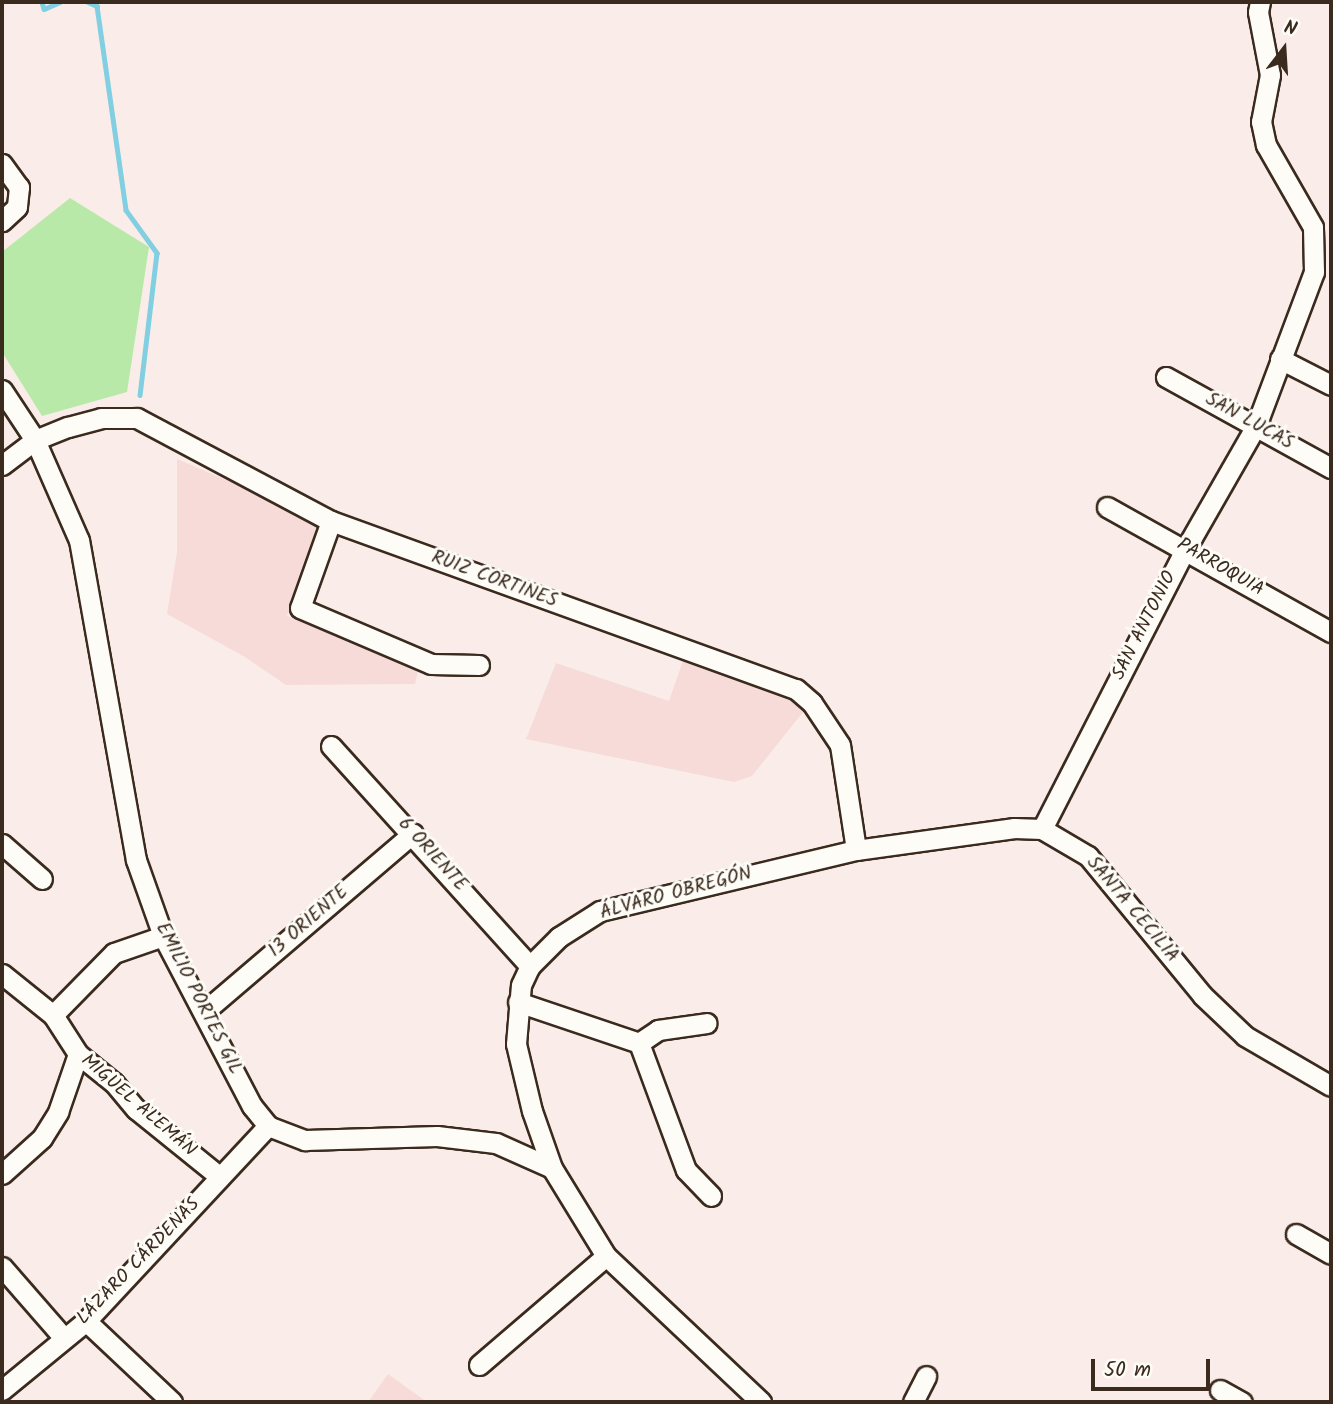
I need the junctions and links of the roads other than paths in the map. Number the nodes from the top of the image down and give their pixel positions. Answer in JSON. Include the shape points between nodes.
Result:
{"nodes":[{"id":1,"x":1253,"y":5,"type":"edge"},
{"id":2,"x":2,"y":163,"type":"edge"},
{"id":3,"x":2,"y":221,"type":"edge"},
{"id":4,"x":1280,"y":359,"type":"junction"},
{"id":5,"x":1166,"y":377,"type":"dead end"},
{"id":6,"x":1331,"y":385,"type":"edge"},
{"id":7,"x":2,"y":390,"type":"edge"},
{"id":8,"x":1256,"y":426,"type":"junction"},
{"id":9,"x":35,"y":440,"type":"junction"},
{"id":10,"x":2,"y":465,"type":"edge"},
{"id":11,"x":1331,"y":468,"type":"edge"},
{"id":12,"x":1107,"y":507,"type":"dead end"},
{"id":13,"x":331,"y":521,"type":"junction"},
{"id":14,"x":1186,"y":548,"type":"junction"},
{"id":15,"x":1331,"y":632,"type":"edge"},
{"id":16,"x":479,"y":665,"type":"dead end"},
{"id":17,"x":331,"y":746,"type":"dead end"},
{"id":18,"x":1042,"y":830,"type":"junction"},
{"id":19,"x":413,"y":833,"type":"junction"},
{"id":20,"x":2,"y":844,"type":"edge"},
{"id":21,"x":856,"y":850,"type":"junction"},
{"id":22,"x":42,"y":879,"type":"dead end"},
{"id":23,"x":163,"y":936,"type":"junction"},
{"id":24,"x":530,"y":966,"type":"junction"},
{"id":25,"x":2,"y":974,"type":"edge"},
{"id":26,"x":518,"y":1003,"type":"junction"},
{"id":27,"x":206,"y":1010,"type":"junction"},
{"id":28,"x":53,"y":1015,"type":"junction"},
{"id":29,"x":707,"y":1023,"type":"dead end"},
{"id":30,"x":639,"y":1043,"type":"junction"},
{"id":31,"x":78,"y":1054,"type":"junction"},
{"id":32,"x":1331,"y":1086,"type":"edge"},
{"id":33,"x":268,"y":1126,"type":"junction"},
{"id":34,"x":552,"y":1168,"type":"junction"},
{"id":35,"x":2,"y":1174,"type":"edge"},
{"id":36,"x":220,"y":1177,"type":"junction"},
{"id":37,"x":711,"y":1196,"type":"dead end"},
{"id":38,"x":1297,"y":1234,"type":"dead end"},
{"id":39,"x":1331,"y":1254,"type":"edge"},
{"id":40,"x":606,"y":1256,"type":"junction"},
{"id":41,"x":2,"y":1267,"type":"edge"},
{"id":42,"x":86,"y":1321,"type":"junction"},
{"id":43,"x":64,"y":1338,"type":"junction"},
{"id":44,"x":479,"y":1365,"type":"dead end"},
{"id":45,"x":926,"y":1376,"type":"dead end"},
{"id":46,"x":2,"y":1390,"type":"edge"},
{"id":47,"x":1220,"y":1390,"type":"dead end"},
{"id":48,"x":172,"y":1402,"type":"edge"},
{"id":49,"x":761,"y":1402,"type":"edge"},
{"id":50,"x":913,"y":1402,"type":"edge"},
{"id":51,"x":1241,"y":1402,"type":"edge"}],
"edges":[{"from":1,"to":4,"type":"street","name":"SAN ANTONIO","via":[[1270,75],[1261,122],[1266,145],[1312,227],[1314,272]]},
{"from":2,"to":3,"type":"street","via":[[19,187],[17,207]]},
{"from":4,"to":6,"type":"street"},
{"from":4,"to":8,"type":"street","name":"SAN ANTONIO"},
{"from":5,"to":8,"type":"street","name":"SAN LUCAS"},
{"from":7,"to":9,"type":"street","name":"EMILIO PORTES GIL"},
{"from":8,"to":11,"type":"street","name":"SAN LUCAS"},
{"from":8,"to":14,"type":"street","name":"SAN ANTONIO"},
{"from":9,"to":10,"type":"street","name":"RUIZ CORTINES"},
{"from":9,"to":13,"type":"street","name":"RUIZ CORTINES","via":[[101,418],[137,418]]},
{"from":9,"to":23,"type":"street","name":"EMILIO PORTES GIL","via":[[79,540],[136,860]]},
{"from":12,"to":14,"type":"street","name":"PARROQUIA"},
{"from":13,"to":16,"type":"street","via":[[300,608],[427,673]]},
{"from":13,"to":21,"type":"street","name":"RUIZ CORTINES","via":[[796,690],[812,703],[840,745]]},
{"from":14,"to":15,"type":"street","name":"PARROQUIA"},
{"from":14,"to":18,"type":"street","name":"SAN ANTONIO"},
{"from":17,"to":19,"type":"street","name":"6 ORIENTE"},
{"from":18,"to":21,"type":"street","name":"SANTA CECILIA","via":[[1001,830]]},
{"from":18,"to":32,"type":"street","name":"SANTA CECILIA","via":[[1088,856],[1202,995],[1245,1036]]},
{"from":19,"to":24,"type":"street","name":"6 ORIENTE"},
{"from":19,"to":27,"type":"street","name":"13 ORIENTE"},
{"from":20,"to":22,"type":"street"},
{"from":21,"to":24,"type":"street","name":"ÁLVARO OBREGÓN","via":[[600,911],[559,937]]},
{"from":23,"to":27,"type":"street","name":"EMILIO PORTES GIL"},
{"from":23,"to":28,"type":"street","via":[[114,953]]},
{"from":24,"to":26,"type":"street","name":"ÁLVARO OBREGÓN"},
{"from":25,"to":28,"type":"street","name":"MIGUEL ALEMÁN"},
{"from":26,"to":30,"type":"street"},
{"from":26,"to":34,"type":"street","name":"ÁLVARO OBREGÓN","via":[[516,1044]]},
{"from":27,"to":33,"type":"street","name":"EMILIO PORTES GIL","via":[[252,1106]]},
{"from":28,"to":31,"type":"street","name":"MIGUEL ALEMÁN"},
{"from":29,"to":30,"type":"street","via":[[658,1030]]},
{"from":30,"to":37,"type":"street","via":[[686,1170]]},
{"from":31,"to":35,"type":"street","via":[[58,1112],[42,1138]]},
{"from":31,"to":36,"type":"street","name":"MIGUEL ALEMÁN","via":[[114,1083],[136,1109]]},
{"from":33,"to":34,"type":"street","via":[[305,1140],[438,1136],[496,1143]]},
{"from":33,"to":36,"type":"street","name":"LÁZARO CÁRDENAS"},
{"from":34,"to":40,"type":"street","name":"ÁLVARO OBREGÓN"},
{"from":36,"to":42,"type":"street","name":"LÁZARO CÁRDENAS"},
{"from":38,"to":39,"type":"street"},
{"from":40,"to":44,"type":"street"},
{"from":40,"to":49,"type":"street","name":"ÁLVARO OBREGÓN"},
{"from":41,"to":43,"type":"street"},
{"from":42,"to":43,"type":"street","name":"LÁZARO CÁRDENAS"},
{"from":42,"to":48,"type":"street"},
{"from":43,"to":46,"type":"street","name":"LÁZARO CÁRDENAS"},
{"from":45,"to":50,"type":"street"},
{"from":47,"to":51,"type":"street"}]}
